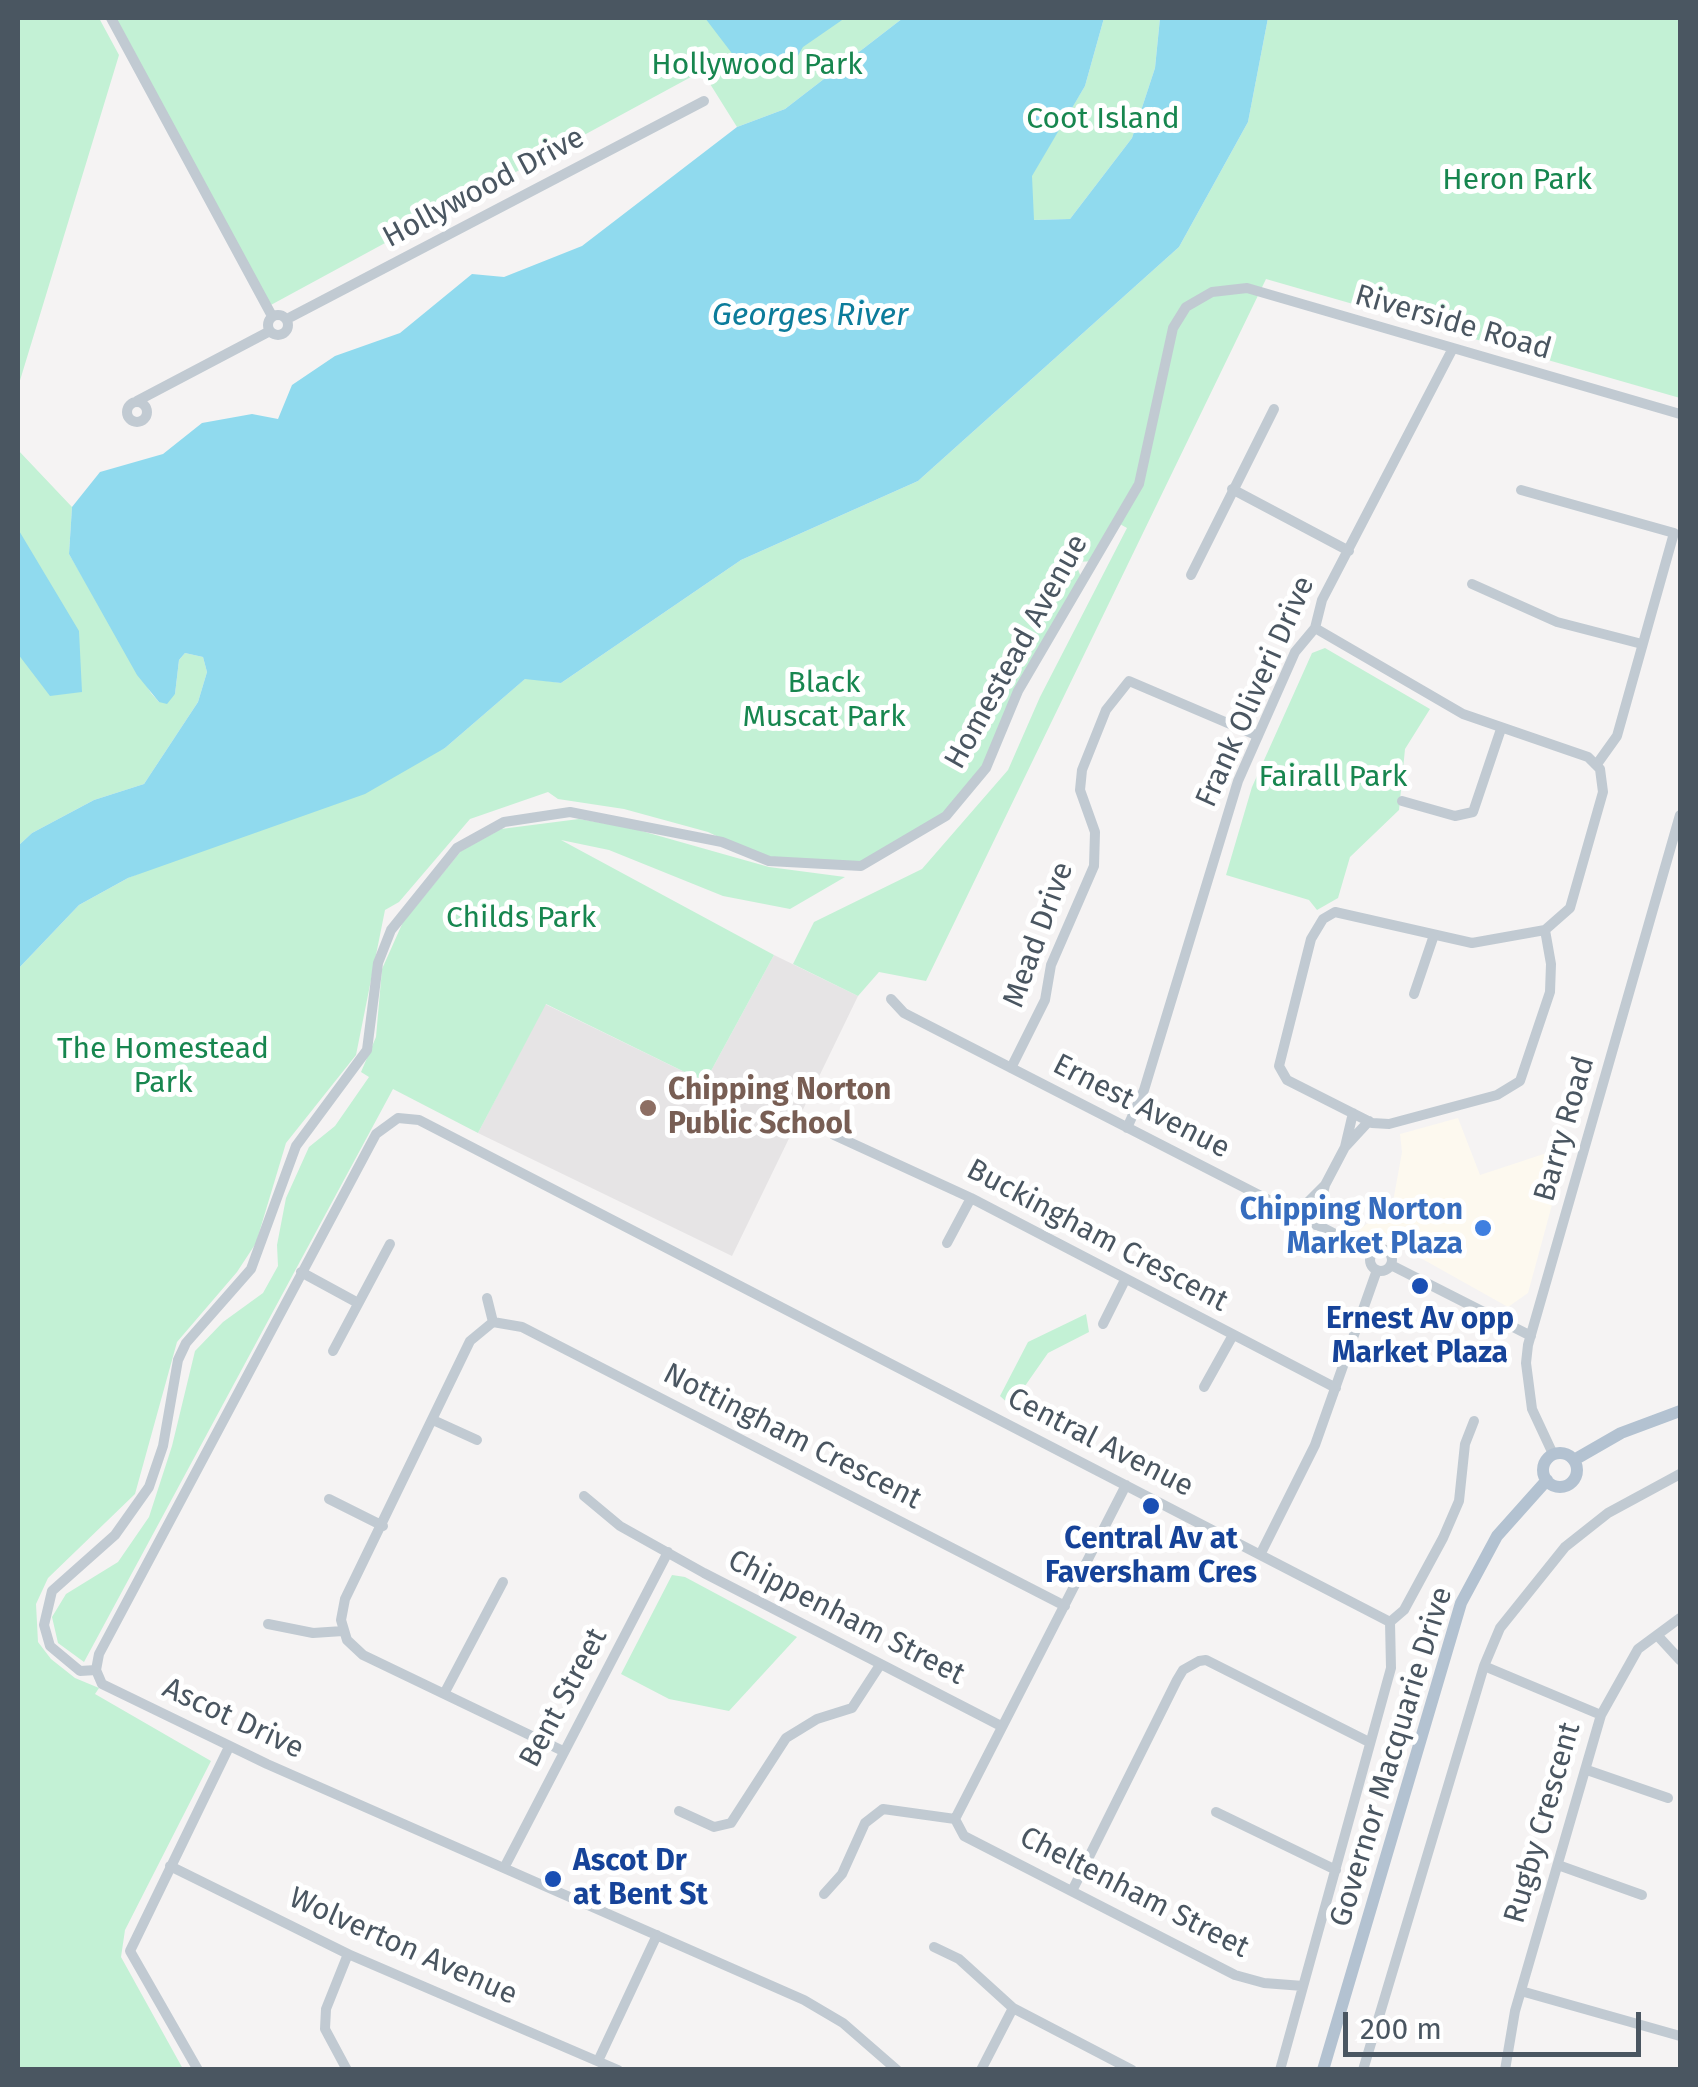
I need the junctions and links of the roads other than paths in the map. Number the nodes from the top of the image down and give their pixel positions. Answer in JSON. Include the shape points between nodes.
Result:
{"nodes":[{"id":1,"x":111,"y":18,"type":"edge"},
{"id":2,"x":704,"y":101,"type":"dead end"},
{"id":3,"x":1212,"y":292,"type":"joint"},
{"id":4,"x":272,"y":316,"type":"junction"},
{"id":5,"x":287,"y":319,"type":"junction"},
{"id":6,"x":270,"y":331,"type":"junction"},
{"id":7,"x":1452,"y":350,"type":"junction"},
{"id":8,"x":137,"y":401,"type":"dead end"},
{"id":9,"x":1274,"y":409,"type":"dead end"},
{"id":10,"x":1680,"y":414,"type":"edge"},
{"id":11,"x":1232,"y":488,"type":"junction"},
{"id":12,"x":1521,"y":490,"type":"dead end"},
{"id":13,"x":1349,"y":551,"type":"junction"},
{"id":14,"x":1191,"y":575,"type":"dead end"},
{"id":15,"x":1472,"y":584,"type":"dead end"},
{"id":16,"x":1315,"y":628,"type":"junction"},
{"id":17,"x":1642,"y":644,"type":"junction"},
{"id":18,"x":1501,"y":728,"type":"junction"},
{"id":19,"x":1258,"y":736,"type":"junction"},
{"id":20,"x":1597,"y":764,"type":"junction"},
{"id":21,"x":1402,"y":801,"type":"dead end"},
{"id":22,"x":1680,"y":815,"type":"edge"},
{"id":23,"x":1545,"y":930,"type":"junction"},
{"id":24,"x":1434,"y":936,"type":"junction"},
{"id":25,"x":1414,"y":994,"type":"dead end"},
{"id":26,"x":891,"y":999,"type":"dead end"},
{"id":27,"x":1010,"y":1068,"type":"junction"},
{"id":28,"x":1352,"y":1113,"type":"junction"},
{"id":29,"x":1368,"y":1121,"type":"junction"},
{"id":30,"x":1127,"y":1128,"type":"junction"},
{"id":31,"x":834,"y":1135,"type":"dead end"},
{"id":32,"x":1345,"y":1147,"type":"junction"},
{"id":33,"x":1324,"y":1185,"type":"junction"},
{"id":34,"x":971,"y":1198,"type":"junction"},
{"id":35,"x":1296,"y":1214,"type":"junction"},
{"id":36,"x":1316,"y":1224,"type":"junction"},
{"id":37,"x":390,"y":1244,"type":"dead end"},
{"id":38,"x":947,"y":1244,"type":"dead end"},
{"id":39,"x":1372,"y":1254,"type":"junction"},
{"id":40,"x":1391,"y":1265,"type":"junction"},
{"id":41,"x":1377,"y":1270,"type":"junction"},
{"id":42,"x":301,"y":1272,"type":"junction"},
{"id":43,"x":1125,"y":1280,"type":"junction"},
{"id":44,"x":487,"y":1298,"type":"dead end"},
{"id":45,"x":358,"y":1304,"type":"junction"},
{"id":46,"x":493,"y":1322,"type":"junction"},
{"id":47,"x":1103,"y":1324,"type":"dead end"},
{"id":48,"x":1232,"y":1335,"type":"junction"},
{"id":49,"x":1531,"y":1336,"type":"junction"},
{"id":50,"x":333,"y":1350,"type":"dead end"},
{"id":51,"x":1204,"y":1386,"type":"dead end"},
{"id":52,"x":1336,"y":1388,"type":"junction"},
{"id":53,"x":1680,"y":1410,"type":"edge"},
{"id":54,"x":433,"y":1420,"type":"junction"},
{"id":55,"x":1474,"y":1421,"type":"dead end"},
{"id":56,"x":477,"y":1440,"type":"dead end"},
{"id":57,"x":1553,"y":1454,"type":"junction"},
{"id":58,"x":1574,"y":1460,"type":"junction"},
{"id":59,"x":1680,"y":1474,"type":"edge"},
{"id":60,"x":1547,"y":1480,"type":"junction"},
{"id":61,"x":1126,"y":1485,"type":"junction"},
{"id":62,"x":584,"y":1496,"type":"dead end"},
{"id":63,"x":329,"y":1499,"type":"dead end"},
{"id":64,"x":382,"y":1526,"type":"junction"},
{"id":65,"x":668,"y":1552,"type":"junction"},
{"id":66,"x":1261,"y":1553,"type":"junction"},
{"id":67,"x":502,"y":1582,"type":"dead end"},
{"id":68,"x":1065,"y":1606,"type":"junction"},
{"id":69,"x":1680,"y":1618,"type":"edge"},
{"id":70,"x":1390,"y":1622,"type":"junction"},
{"id":71,"x":268,"y":1624,"type":"dead end"},
{"id":72,"x":343,"y":1631,"type":"junction"},
{"id":73,"x":1657,"y":1635,"type":"junction"},
{"id":74,"x":1680,"y":1660,"type":"edge"},
{"id":75,"x":880,"y":1665,"type":"junction"},
{"id":76,"x":1484,"y":1666,"type":"junction"},
{"id":77,"x":96,"y":1670,"type":"junction"},
{"id":78,"x":446,"y":1692,"type":"junction"},
{"id":79,"x":1600,"y":1715,"type":"junction"},
{"id":80,"x":1001,"y":1726,"type":"junction"},
{"id":81,"x":1369,"y":1742,"type":"junction"},
{"id":82,"x":229,"y":1746,"type":"junction"},
{"id":83,"x":563,"y":1751,"type":"junction"},
{"id":84,"x":1587,"y":1770,"type":"junction"},
{"id":85,"x":1668,"y":1798,"type":"dead end"},
{"id":86,"x":679,"y":1811,"type":"dead end"},
{"id":87,"x":1216,"y":1812,"type":"dead end"},
{"id":88,"x":955,"y":1819,"type":"junction"},
{"id":89,"x":170,"y":1866,"type":"junction"},
{"id":90,"x":1558,"y":1866,"type":"junction"},
{"id":91,"x":504,"y":1868,"type":"junction"},
{"id":92,"x":1336,"y":1870,"type":"junction"},
{"id":93,"x":1072,"y":1891,"type":"junction"},
{"id":94,"x":824,"y":1894,"type":"dead end"},
{"id":95,"x":1642,"y":1894,"type":"dead end"},
{"id":96,"x":657,"y":1935,"type":"junction"},
{"id":97,"x":934,"y":1947,"type":"dead end"},
{"id":98,"x":348,"y":1954,"type":"junction"},
{"id":99,"x":1304,"y":1986,"type":"junction"},
{"id":100,"x":1521,"y":1991,"type":"junction"},
{"id":101,"x":1013,"y":2008,"type":"junction"},
{"id":102,"x":1680,"y":2036,"type":"edge"},
{"id":103,"x":598,"y":2060,"type":"junction"},
{"id":104,"x":198,"y":2070,"type":"edge"},
{"id":105,"x":348,"y":2070,"type":"edge"},
{"id":106,"x":618,"y":2070,"type":"edge"},
{"id":107,"x":897,"y":2070,"type":"edge"},
{"id":108,"x":981,"y":2070,"type":"edge"},
{"id":109,"x":1132,"y":2070,"type":"edge"},
{"id":110,"x":1280,"y":2070,"type":"edge"},
{"id":111,"x":1324,"y":2070,"type":"edge"},
{"id":112,"x":1362,"y":2070,"type":"edge"},
{"id":113,"x":1506,"y":2070,"type":"edge"}],
"edges":[{"from":1,"to":4,"type":"street"},
{"from":2,"to":5,"type":"street","name":"Hollywood Drive"},
{"from":3,"to":7,"type":"street","name":"Riverside Road","via":[[1247,288]]},
{"from":3,"to":77,"type":"street","name":"Homestead Avenue","via":[[1186,307],[1172,328],[1138,484],[1018,691],[986,768],[946,816],[861,866],[769,861],[722,842],[570,812],[504,822],[440,864],[391,930],[378,963],[367,1050],[296,1146],[251,1269],[198,1327],[178,1360],[149,1487],[115,1536],[52,1591],[44,1625],[50,1646],[80,1672]]},
{"from":4,"to":5,"type":"street"},
{"from":4,"to":6,"type":"street"},
{"from":5,"to":6,"type":"street","name":"Hollywood Drive","via":[[282,334]]},
{"from":6,"to":8,"type":"street"},
{"from":7,"to":10,"type":"street","name":"Riverside Road"},
{"from":7,"to":13,"type":"street","name":"Frank Oliveri Drive"},
{"from":9,"to":11,"type":"street"},
{"from":11,"to":13,"type":"street"},
{"from":11,"to":14,"type":"street"},
{"from":12,"to":17,"type":"street","via":[[1674,533]]},
{"from":13,"to":16,"type":"street","name":"Frank Oliveri Drive"},
{"from":15,"to":17,"type":"street","via":[[1558,622]]},
{"from":16,"to":18,"type":"street","via":[[1464,714]]},
{"from":16,"to":19,"type":"street","name":"Frank Oliveri Drive","via":[[1295,652]]},
{"from":17,"to":20,"type":"street","via":[[1617,736]]},
{"from":18,"to":20,"type":"street","via":[[1578,751]]},
{"from":18,"to":21,"type":"street","via":[[1472,812],[1456,816]]},
{"from":19,"to":27,"type":"street","name":"Mead Drive","via":[[1129,682],[1106,710],[1080,790],[1095,832],[1094,866],[1051,965],[1045,1000]]},
{"from":19,"to":30,"type":"street","name":"Frank Oliveri Drive"},
{"from":20,"to":23,"type":"street","via":[[1603,792],[1570,908]]},
{"from":22,"to":49,"type":"street","name":"Barry Road"},
{"from":23,"to":24,"type":"street","via":[[1472,943]]},
{"from":23,"to":29,"type":"street","via":[[1550,992],[1520,1081],[1497,1095],[1402,1121]]},
{"from":24,"to":25,"type":"street"},
{"from":24,"to":28,"type":"street","via":[[1335,912],[1312,939],[1279,1066],[1287,1080]]},
{"from":26,"to":27,"type":"street","name":"Ernest Avenue","via":[[904,1013]]},
{"from":27,"to":30,"type":"street","name":"Ernest Avenue"},
{"from":28,"to":29,"type":"street"},
{"from":28,"to":32,"type":"street"},
{"from":29,"to":32,"type":"street"},
{"from":30,"to":35,"type":"street","name":"Ernest Avenue"},
{"from":31,"to":34,"type":"street","name":"Buckingham Crescent"},
{"from":32,"to":33,"type":"street"},
{"from":33,"to":35,"type":"street"},
{"from":33,"to":36,"type":"street"},
{"from":34,"to":38,"type":"street"},
{"from":34,"to":43,"type":"street","name":"Buckingham Crescent"},
{"from":35,"to":36,"type":"street","name":"Ernest Avenue"},
{"from":36,"to":39,"type":"street","name":"Ernest Avenue"},
{"from":37,"to":45,"type":"street"},
{"from":39,"to":40,"type":"street","name":"Ernest Avenue","via":[[1388,1252]]},
{"from":39,"to":41,"type":"street"},
{"from":40,"to":41,"type":"street"},
{"from":40,"to":49,"type":"street"},
{"from":41,"to":52,"type":"street"},
{"from":42,"to":45,"type":"street"},
{"from":42,"to":61,"type":"street","name":"Central Avenue","via":[[376,1134],[398,1118],[419,1120]]},
{"from":42,"to":77,"type":"street"},
{"from":43,"to":47,"type":"street"},
{"from":43,"to":48,"type":"street","name":"Buckingham Crescent"},
{"from":44,"to":46,"type":"street"},
{"from":45,"to":50,"type":"street"},
{"from":46,"to":54,"type":"street","via":[[470,1341]]},
{"from":46,"to":68,"type":"street","name":"Nottingham Crescent","via":[[522,1327]]},
{"from":48,"to":51,"type":"street"},
{"from":48,"to":52,"type":"street","name":"Buckingham Crescent"},
{"from":49,"to":57,"type":"street","name":"Barry Road","via":[[1530,1395]]},
{"from":52,"to":66,"type":"street"},
{"from":53,"to":58,"type":"main road"},
{"from":54,"to":56,"type":"street"},
{"from":54,"to":64,"type":"street"},
{"from":55,"to":70,"type":"street","via":[[1459,1500],[1404,1610]]},
{"from":57,"to":58,"type":"main road"},
{"from":57,"to":60,"type":"main road","via":[[1544,1466]]},
{"from":58,"to":60,"type":"main road","via":[[1577,1471],[1568,1485]]},
{"from":59,"to":76,"type":"street","via":[[1608,1513],[1564,1547],[1512,1610]]},
{"from":60,"to":111,"type":"main road","name":"Governor Macquarie Drive","via":[[1497,1536],[1461,1603]]},
{"from":61,"to":66,"type":"street","name":"Central Avenue"},
{"from":61,"to":68,"type":"street"},
{"from":62,"to":65,"type":"street","name":"Chippenham Street"},
{"from":63,"to":64,"type":"street"},
{"from":64,"to":72,"type":"street","via":[[345,1599]]},
{"from":65,"to":75,"type":"street","name":"Chippenham Street"},
{"from":65,"to":83,"type":"street","name":"Bent Street"},
{"from":66,"to":70,"type":"street","name":"Central Avenue"},
{"from":67,"to":78,"type":"street"},
{"from":68,"to":80,"type":"street"},
{"from":69,"to":73,"type":"street","name":"Rugby Crescent"},
{"from":70,"to":81,"type":"street","via":[[1391,1668]]},
{"from":71,"to":72,"type":"street","via":[[313,1634]]},
{"from":72,"to":78,"type":"street","via":[[362,1655]]},
{"from":73,"to":74,"type":"street"},
{"from":73,"to":79,"type":"street","name":"Rugby Crescent","via":[[1638,1649]]},
{"from":75,"to":80,"type":"street","name":"Chippenham Street"},
{"from":75,"to":86,"type":"street","via":[[852,1708],[786,1738],[731,1823],[714,1827]]},
{"from":76,"to":79,"type":"street"},
{"from":76,"to":112,"type":"street"},
{"from":77,"to":82,"type":"street","name":"Ascot Drive","via":[[102,1684]]},
{"from":78,"to":83,"type":"street"},
{"from":79,"to":84,"type":"street","name":"Rugby Crescent"},
{"from":80,"to":88,"type":"street"},
{"from":81,"to":92,"type":"street"},
{"from":81,"to":93,"type":"street","via":[[1199,1661],[1177,1680]]},
{"from":82,"to":89,"type":"street"},
{"from":82,"to":91,"type":"street","name":"Ascot Drive"},
{"from":83,"to":91,"type":"street","name":"Bent Street"},
{"from":84,"to":85,"type":"street"},
{"from":84,"to":90,"type":"street","name":"Rugby Crescent"},
{"from":87,"to":92,"type":"street"},
{"from":88,"to":93,"type":"street","name":"Cheltenham Street","via":[[964,1836]]},
{"from":88,"to":94,"type":"street","via":[[882,1809]]},
{"from":89,"to":98,"type":"street","name":"Wolverton Avenue"},
{"from":89,"to":104,"type":"street","via":[[130,1951]]},
{"from":90,"to":95,"type":"street"},
{"from":90,"to":100,"type":"street","name":"Rugby Crescent"},
{"from":91,"to":96,"type":"street","name":"Ascot Drive"},
{"from":92,"to":99,"type":"street"},
{"from":93,"to":99,"type":"street","name":"Cheltenham Street","via":[[1235,1976]]},
{"from":96,"to":103,"type":"street"},
{"from":96,"to":107,"type":"street","name":"Ascot Drive","via":[[816,2006]]},
{"from":97,"to":101,"type":"street","via":[[958,1959]]},
{"from":98,"to":103,"type":"street","name":"Wolverton Avenue"},
{"from":98,"to":105,"type":"street","via":[[325,2030]]},
{"from":99,"to":110,"type":"street"},
{"from":100,"to":102,"type":"street"},
{"from":100,"to":113,"type":"street","name":"Rugby Crescent"},
{"from":101,"to":108,"type":"street"},
{"from":101,"to":109,"type":"street"},
{"from":103,"to":106,"type":"street","name":"Wolverton Avenue"}]}
